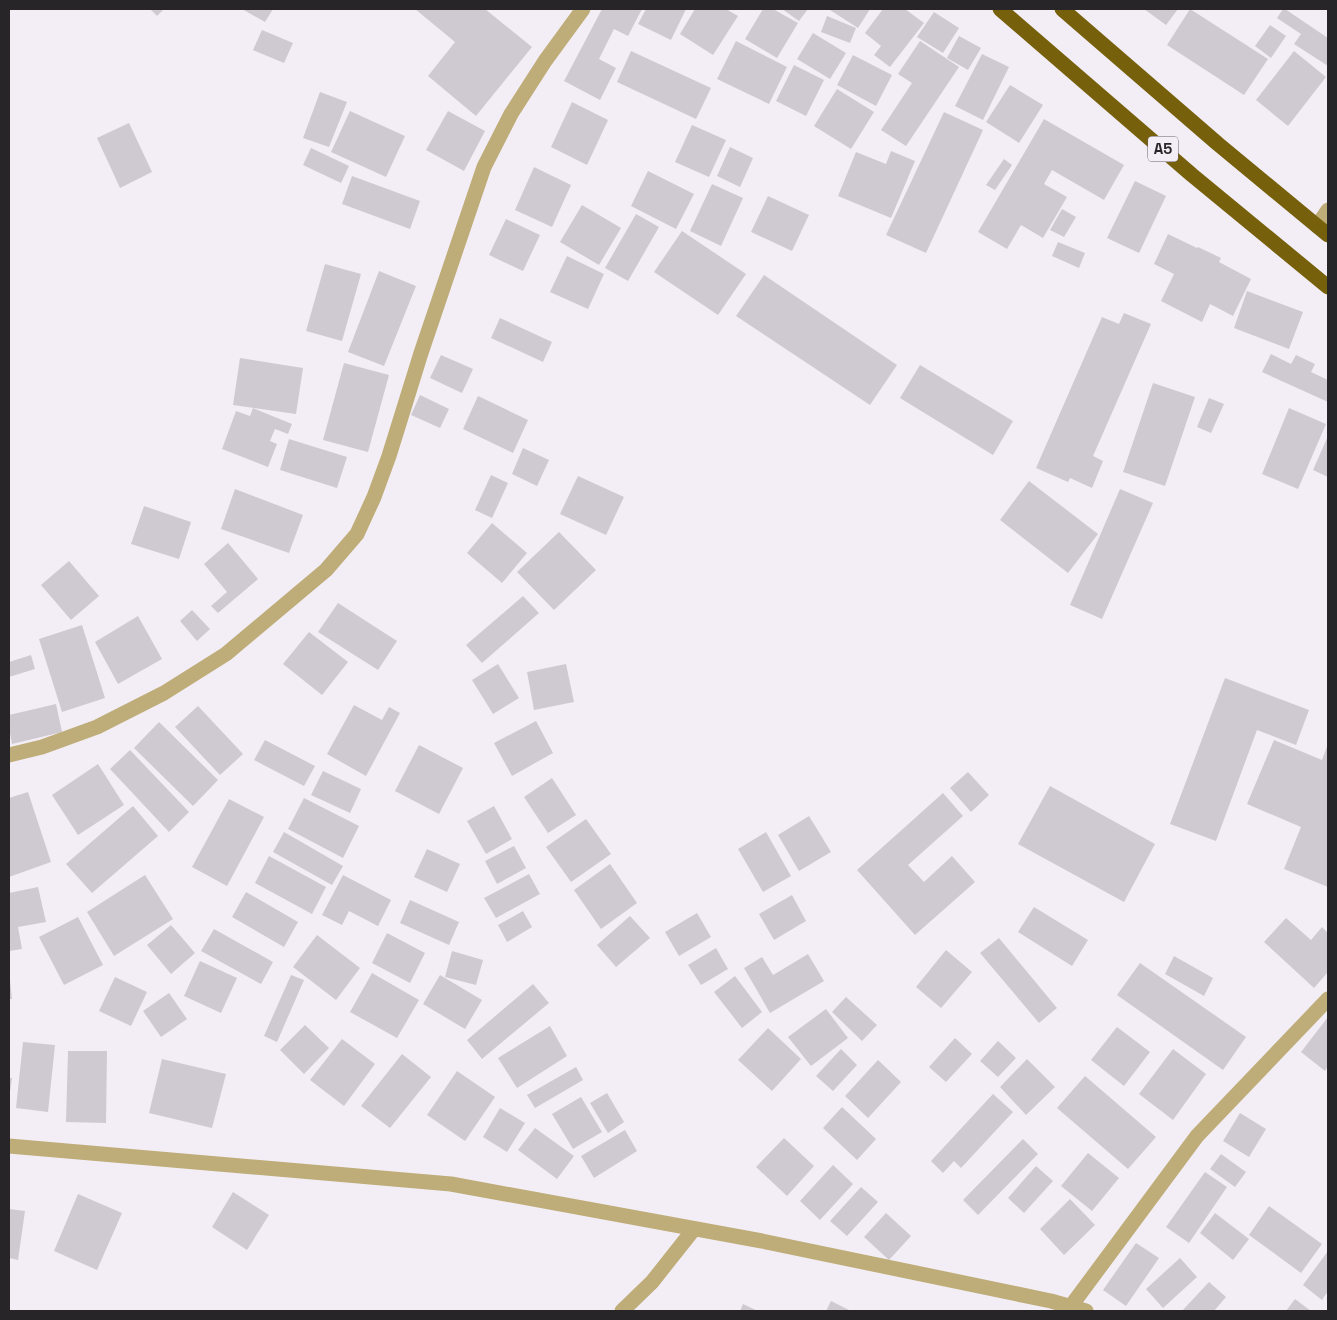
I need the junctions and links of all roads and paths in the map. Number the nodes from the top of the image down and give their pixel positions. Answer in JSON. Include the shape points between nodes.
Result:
{"nodes":[{"id":1,"x":583,"y":9,"type":"edge"},
{"id":2,"x":1000,"y":9,"type":"edge"},
{"id":3,"x":1062,"y":9,"type":"edge"},
{"id":4,"x":1328,"y":210,"type":"edge"},
{"id":5,"x":1323,"y":230,"type":"edge"},
{"id":6,"x":1328,"y":287,"type":"edge"},
{"id":7,"x":9,"y":755,"type":"edge"},
{"id":8,"x":1328,"y":999,"type":"edge"},
{"id":9,"x":9,"y":1146,"type":"edge"},
{"id":10,"x":694,"y":1229,"type":"junction"},
{"id":11,"x":1071,"y":1306,"type":"junction"},
{"id":12,"x":622,"y":1311,"type":"edge"},
{"id":13,"x":1086,"y":1311,"type":"edge"}],
"edges":[{"from":1,"to":7,"type":"street","via":[[511,114],[484,167],[383,472],[357,534],[326,570],[226,654],[164,693],[97,727]]},
{"from":2,"to":6,"type":"highway","number":"A5"},
{"from":3,"to":5,"type":"highway","number":"A5"},
{"from":4,"to":5,"type":"street"},
{"from":8,"to":11,"type":"street","via":[[1197,1136]]},
{"from":9,"to":10,"type":"street","via":[[451,1184]]},
{"from":10,"to":11,"type":"street"},
{"from":10,"to":12,"type":"street","via":[[652,1282]]},
{"from":11,"to":13,"type":"street"}]}
